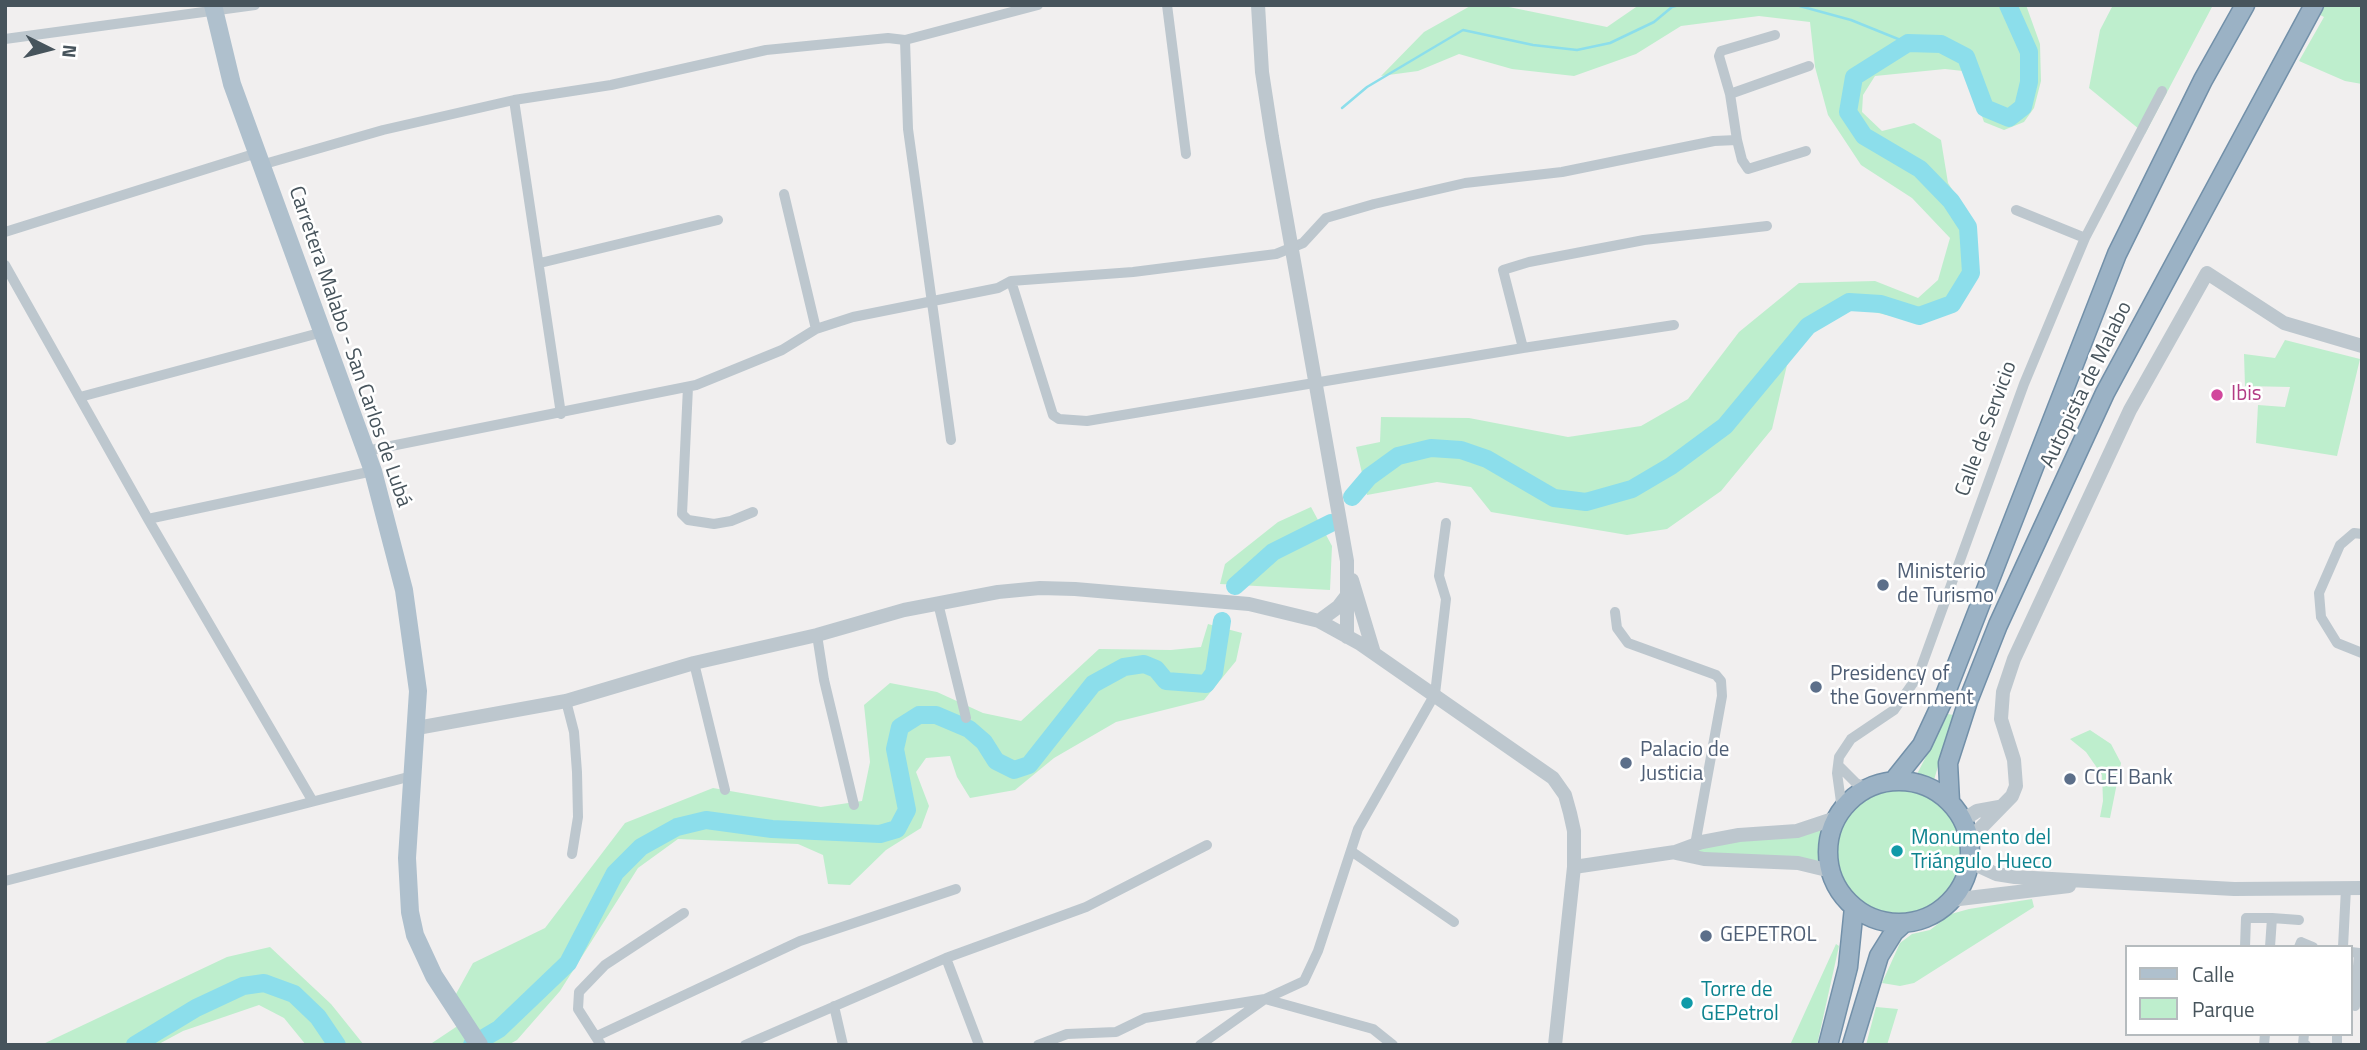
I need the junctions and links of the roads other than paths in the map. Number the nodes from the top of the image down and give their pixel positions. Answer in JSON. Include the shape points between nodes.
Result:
{"nodes":[{"id":1,"x":255,"y":5,"type":"edge"},
{"id":2,"x":1038,"y":5,"type":"edge"},
{"id":3,"x":1167,"y":5,"type":"edge"},
{"id":4,"x":1258,"y":5,"type":"edge"},
{"id":5,"x":2245,"y":5,"type":"edge"},
{"id":6,"x":213,"y":9,"type":"edge"},
{"id":7,"x":2311,"y":11,"type":"edge"},
{"id":8,"x":1775,"y":35,"type":"dead end"},
{"id":9,"x":5,"y":39,"type":"edge"},
{"id":10,"x":905,"y":40,"type":"junction"},
{"id":11,"x":1809,"y":66,"type":"dead end"},
{"id":12,"x":2162,"y":91,"type":"dead end"},
{"id":13,"x":1730,"y":94,"type":"junction"},
{"id":14,"x":514,"y":100,"type":"junction"},
{"id":15,"x":1737,"y":140,"type":"junction"},
{"id":16,"x":1806,"y":151,"type":"dead end"},
{"id":17,"x":1186,"y":155,"type":"dead end"},
{"id":18,"x":259,"y":159,"type":"junction"},
{"id":19,"x":784,"y":194,"type":"dead end"},
{"id":20,"x":2016,"y":210,"type":"dead end"},
{"id":21,"x":718,"y":220,"type":"dead end"},
{"id":22,"x":1767,"y":226,"type":"dead end"},
{"id":23,"x":5,"y":232,"type":"edge"},
{"id":24,"x":2085,"y":238,"type":"junction"},
{"id":25,"x":1291,"y":249,"type":"junction"},
{"id":26,"x":540,"y":263,"type":"junction"},
{"id":27,"x":5,"y":265,"type":"edge"},
{"id":28,"x":1011,"y":281,"type":"junction"},
{"id":29,"x":934,"y":300,"type":"junction"},
{"id":30,"x":1674,"y":326,"type":"dead end"},
{"id":31,"x":816,"y":329,"type":"junction"},
{"id":32,"x":323,"y":332,"type":"junction"},
{"id":33,"x":2362,"y":346,"type":"edge"},
{"id":34,"x":1523,"y":348,"type":"junction"},
{"id":35,"x":1315,"y":384,"type":"junction"},
{"id":36,"x":688,"y":387,"type":"junction"},
{"id":37,"x":79,"y":397,"type":"junction"},
{"id":38,"x":561,"y":414,"type":"junction"},
{"id":39,"x":951,"y":440,"type":"dead end"},
{"id":40,"x":366,"y":451,"type":"junction"},
{"id":41,"x":373,"y":471,"type":"junction"},
{"id":42,"x":753,"y":512,"type":"dead end"},
{"id":43,"x":148,"y":519,"type":"junction"},
{"id":44,"x":1446,"y":523,"type":"dead end"},
{"id":45,"x":2362,"y":534,"type":"edge"},
{"id":46,"x":1349,"y":576,"type":"junction"},
{"id":47,"x":1348,"y":594,"type":"junction"},
{"id":48,"x":938,"y":603,"type":"junction"},
{"id":49,"x":1615,"y":612,"type":"dead end"},
{"id":50,"x":1362,"y":613,"type":"junction"},
{"id":51,"x":1319,"y":621,"type":"junction"},
{"id":52,"x":817,"y":635,"type":"junction"},
{"id":53,"x":1353,"y":640,"type":"junction"},
{"id":54,"x":1374,"y":653,"type":"junction"},
{"id":55,"x":2362,"y":653,"type":"edge"},
{"id":56,"x":694,"y":663,"type":"junction"},
{"id":57,"x":1435,"y":694,"type":"junction"},
{"id":58,"x":566,"y":701,"type":"junction"},
{"id":59,"x":967,"y":718,"type":"dead end"},
{"id":60,"x":417,"y":728,"type":"junction"},
{"id":61,"x":1838,"y":765,"type":"junction"},
{"id":62,"x":412,"y":775,"type":"junction"},
{"id":63,"x":1894,"y":780,"type":"junction"},
{"id":64,"x":1867,"y":788,"type":"junction"},
{"id":65,"x":725,"y":790,"type":"dead end"},
{"id":66,"x":312,"y":800,"type":"junction"},
{"id":67,"x":1950,"y":802,"type":"junction"},
{"id":68,"x":854,"y":804,"type":"dead end"},
{"id":69,"x":2000,"y":807,"type":"junction"},
{"id":70,"x":1839,"y":814,"type":"junction"},
{"id":71,"x":1963,"y":820,"type":"junction"},
{"id":72,"x":1969,"y":840,"type":"junction"},
{"id":73,"x":1207,"y":845,"type":"dead end"},
{"id":74,"x":1695,"y":845,"type":"junction"},
{"id":75,"x":1351,"y":851,"type":"junction"},
{"id":76,"x":1675,"y":852,"type":"junction"},
{"id":77,"x":572,"y":854,"type":"dead end"},
{"id":78,"x":1970,"y":862,"type":"junction"},
{"id":79,"x":1574,"y":867,"type":"junction"},
{"id":80,"x":1831,"y":871,"type":"junction"},
{"id":81,"x":5,"y":881,"type":"edge"},
{"id":82,"x":2091,"y":882,"type":"junction"},
{"id":83,"x":2346,"y":888,"type":"junction"},
{"id":84,"x":2362,"y":888,"type":"edge"},
{"id":85,"x":956,"y":889,"type":"dead end"},
{"id":86,"x":1951,"y":900,"type":"junction"},
{"id":87,"x":1854,"y":907,"type":"junction"},
{"id":88,"x":684,"y":913,"type":"dead end"},
{"id":89,"x":2272,"y":919,"type":"junction"},
{"id":90,"x":2299,"y":920,"type":"dead end"},
{"id":91,"x":1454,"y":922,"type":"dead end"},
{"id":92,"x":1904,"y":923,"type":"junction"},
{"id":93,"x":2245,"y":945,"type":"edge"},
{"id":94,"x":2270,"y":945,"type":"edge"},
{"id":95,"x":2343,"y":945,"type":"edge"},
{"id":96,"x":2353,"y":952,"type":"edge"},
{"id":97,"x":946,"y":958,"type":"junction"},
{"id":98,"x":1265,"y":999,"type":"junction"},
{"id":99,"x":834,"y":1006,"type":"junction"},
{"id":100,"x":2353,"y":1006,"type":"edge"},
{"id":101,"x":599,"y":1040,"type":"edge"},
{"id":102,"x":479,"y":1045,"type":"edge"},
{"id":103,"x":745,"y":1045,"type":"edge"},
{"id":104,"x":843,"y":1045,"type":"edge"},
{"id":105,"x":979,"y":1045,"type":"edge"},
{"id":106,"x":1038,"y":1045,"type":"edge"},
{"id":107,"x":1200,"y":1045,"type":"edge"},
{"id":108,"x":1394,"y":1045,"type":"edge"},
{"id":109,"x":1555,"y":1045,"type":"edge"},
{"id":110,"x":1828,"y":1045,"type":"edge"},
{"id":111,"x":1852,"y":1045,"type":"edge"}],
"edges":[{"from":1,"to":6,"type":"street"},
{"from":2,"to":10,"type":"street"},
{"from":3,"to":17,"type":"street"},
{"from":4,"to":25,"type":"street","via":[[1262,72]]},
{"from":5,"to":63,"type":"highway","name":"Autopista de Malabo","via":[[2117,254],[1943,700],[1922,745]]},
{"from":6,"to":9,"type":"street"},
{"from":6,"to":18,"type":"main road","name":"Carretera Malabo - San Carlos de Lubá","via":[[232,83]]},
{"from":7,"to":67,"type":"highway","name":"Autopista de Malabo","via":[[2105,393],[1998,625],[1948,763]]},
{"from":8,"to":13,"type":"street","via":[[1721,51]]},
{"from":10,"to":14,"type":"street","via":[[766,50],[611,85]]},
{"from":10,"to":29,"type":"street","via":[[908,129]]},
{"from":11,"to":13,"type":"street"},
{"from":12,"to":24,"type":"street","name":"Calle de Servicio"},
{"from":13,"to":15,"type":"street"},
{"from":14,"to":18,"type":"street"},
{"from":14,"to":26,"type":"street"},
{"from":15,"to":16,"type":"street","via":[[1748,169]]},
{"from":15,"to":25,"type":"street","via":[[1562,172],[1465,183],[1374,204],[1326,218]]},
{"from":18,"to":23,"type":"street"},
{"from":18,"to":32,"type":"main road","name":"Carretera Malabo - San Carlos de Lubá"},
{"from":19,"to":31,"type":"street"},
{"from":20,"to":24,"type":"street"},
{"from":21,"to":26,"type":"street"},
{"from":22,"to":34,"type":"street","via":[[1644,240],[1503,270]]},
{"from":24,"to":61,"type":"street","name":"Calle de Servicio","via":[[2024,384],[1918,676],[1894,710],[1851,739]]},
{"from":25,"to":28,"type":"street","via":[[1246,260]]},
{"from":25,"to":35,"type":"street"},
{"from":26,"to":38,"type":"street"},
{"from":27,"to":37,"type":"street"},
{"from":28,"to":29,"type":"street","via":[[998,288]]},
{"from":28,"to":35,"type":"street","via":[[1051,408],[1059,419],[1087,421]]},
{"from":29,"to":31,"type":"street"},
{"from":29,"to":39,"type":"street"},
{"from":30,"to":34,"type":"street"},
{"from":31,"to":36,"type":"street","via":[[782,350]]},
{"from":32,"to":37,"type":"street"},
{"from":32,"to":40,"type":"main road","name":"Carretera Malabo - San Carlos de Lubá"},
{"from":33,"to":69,"type":"street","via":[[2284,323],[2207,273],[2130,410],[2014,659],[2003,692],[2001,719],[2014,760],[2016,786]]},
{"from":34,"to":35,"type":"street"},
{"from":35,"to":46,"type":"street"},
{"from":36,"to":38,"type":"street"},
{"from":36,"to":42,"type":"street","via":[[682,514],[688,520],[714,524]]},
{"from":37,"to":43,"type":"street"},
{"from":38,"to":40,"type":"street"},
{"from":40,"to":41,"type":"main road","name":"Carretera Malabo - San Carlos de Lubá"},
{"from":41,"to":43,"type":"street"},
{"from":41,"to":60,"type":"main road","name":"Carretera Malabo - San Carlos de Lubá","via":[[411,628]]},
{"from":43,"to":66,"type":"street"},
{"from":44,"to":57,"type":"street","via":[[1439,576],[1446,599]]},
{"from":45,"to":55,"type":"street","via":[[2354,533],[2340,545],[2319,593],[2321,617],[2337,643]]},
{"from":46,"to":47,"type":"street"},
{"from":46,"to":50,"type":"street"},
{"from":47,"to":51,"type":"street"},
{"from":47,"to":53,"type":"street"},
{"from":48,"to":51,"type":"street","via":[[1019,590],[1075,589],[1249,604]]},
{"from":48,"to":52,"type":"street"},
{"from":48,"to":59,"type":"street"},
{"from":49,"to":74,"type":"street","via":[[1617,628],[1628,643],[1716,675],[1721,681]]},
{"from":50,"to":53,"type":"street"},
{"from":50,"to":54,"type":"street"},
{"from":51,"to":53,"type":"street"},
{"from":52,"to":56,"type":"street"},
{"from":52,"to":68,"type":"street"},
{"from":53,"to":54,"type":"street"},
{"from":54,"to":57,"type":"street"},
{"from":56,"to":58,"type":"street"},
{"from":56,"to":65,"type":"street"},
{"from":57,"to":75,"type":"street","via":[[1358,829]]},
{"from":57,"to":79,"type":"street","via":[[1560,784],[1574,831]]},
{"from":58,"to":60,"type":"street"},
{"from":58,"to":77,"type":"street","via":[[577,772],[578,817]]},
{"from":60,"to":62,"type":"main road","name":"Carretera Malabo - San Carlos de Lubá"},
{"from":61,"to":64,"type":"street"},
{"from":61,"to":70,"type":"street"},
{"from":62,"to":66,"type":"street"},
{"from":62,"to":102,"type":"main road","name":"Carretera Malabo - San Carlos de Lubá","via":[[407,858],[410,912],[423,955]]},
{"from":63,"to":64,"type":"highway"},
{"from":63,"to":67,"type":"highway","via":[[1930,787]]},
{"from":64,"to":70,"type":"highway"},
{"from":66,"to":81,"type":"street"},
{"from":67,"to":71,"type":"highway"},
{"from":69,"to":71,"type":"street","via":[[1977,811]]},
{"from":69,"to":72,"type":"street"},
{"from":70,"to":74,"type":"street","via":[[1797,831],[1740,835]]},
{"from":70,"to":80,"type":"highway","via":[[1829,839]]},
{"from":71,"to":72,"type":"highway"},
{"from":72,"to":78,"type":"highway"},
{"from":73,"to":97,"type":"street","via":[[1086,907]]},
{"from":74,"to":76,"type":"street"},
{"from":75,"to":91,"type":"street"},
{"from":75,"to":98,"type":"street","via":[[1311,972],[1298,986]]},
{"from":76,"to":79,"type":"street"},
{"from":76,"to":80,"type":"street","via":[[1704,859],[1798,863]]},
{"from":78,"to":82,"type":"street","via":[[2007,876]]},
{"from":78,"to":86,"type":"highway","via":[[1964,882]]},
{"from":79,"to":109,"type":"street"},
{"from":80,"to":87,"type":"highway"},
{"from":82,"to":83,"type":"street"},
{"from":82,"to":86,"type":"street"},
{"from":83,"to":84,"type":"street"},
{"from":83,"to":95,"type":"street"},
{"from":85,"to":101,"type":"street","via":[[800,941]]},
{"from":86,"to":92,"type":"highway","via":[[1935,914]]},
{"from":87,"to":92,"type":"highway","via":[[1883,921]]},
{"from":87,"to":110,"type":"highway","via":[[1848,967]]},
{"from":88,"to":101,"type":"street","via":[[605,965],[579,992],[583,1022]]},
{"from":89,"to":90,"type":"street"},
{"from":89,"to":93,"type":"street","via":[[2246,918]]},
{"from":89,"to":94,"type":"street"},
{"from":92,"to":111,"type":"highway","via":[[1879,956]]},
{"from":96,"to":100,"type":"street","via":[[2359,953]]},
{"from":97,"to":99,"type":"street"},
{"from":97,"to":105,"type":"street"},
{"from":98,"to":106,"type":"street","via":[[1145,1018],[1116,1032],[1067,1034]]},
{"from":98,"to":107,"type":"street"},
{"from":98,"to":108,"type":"street","via":[[1373,1029]]},
{"from":99,"to":103,"type":"street"},
{"from":99,"to":104,"type":"street"}]}
